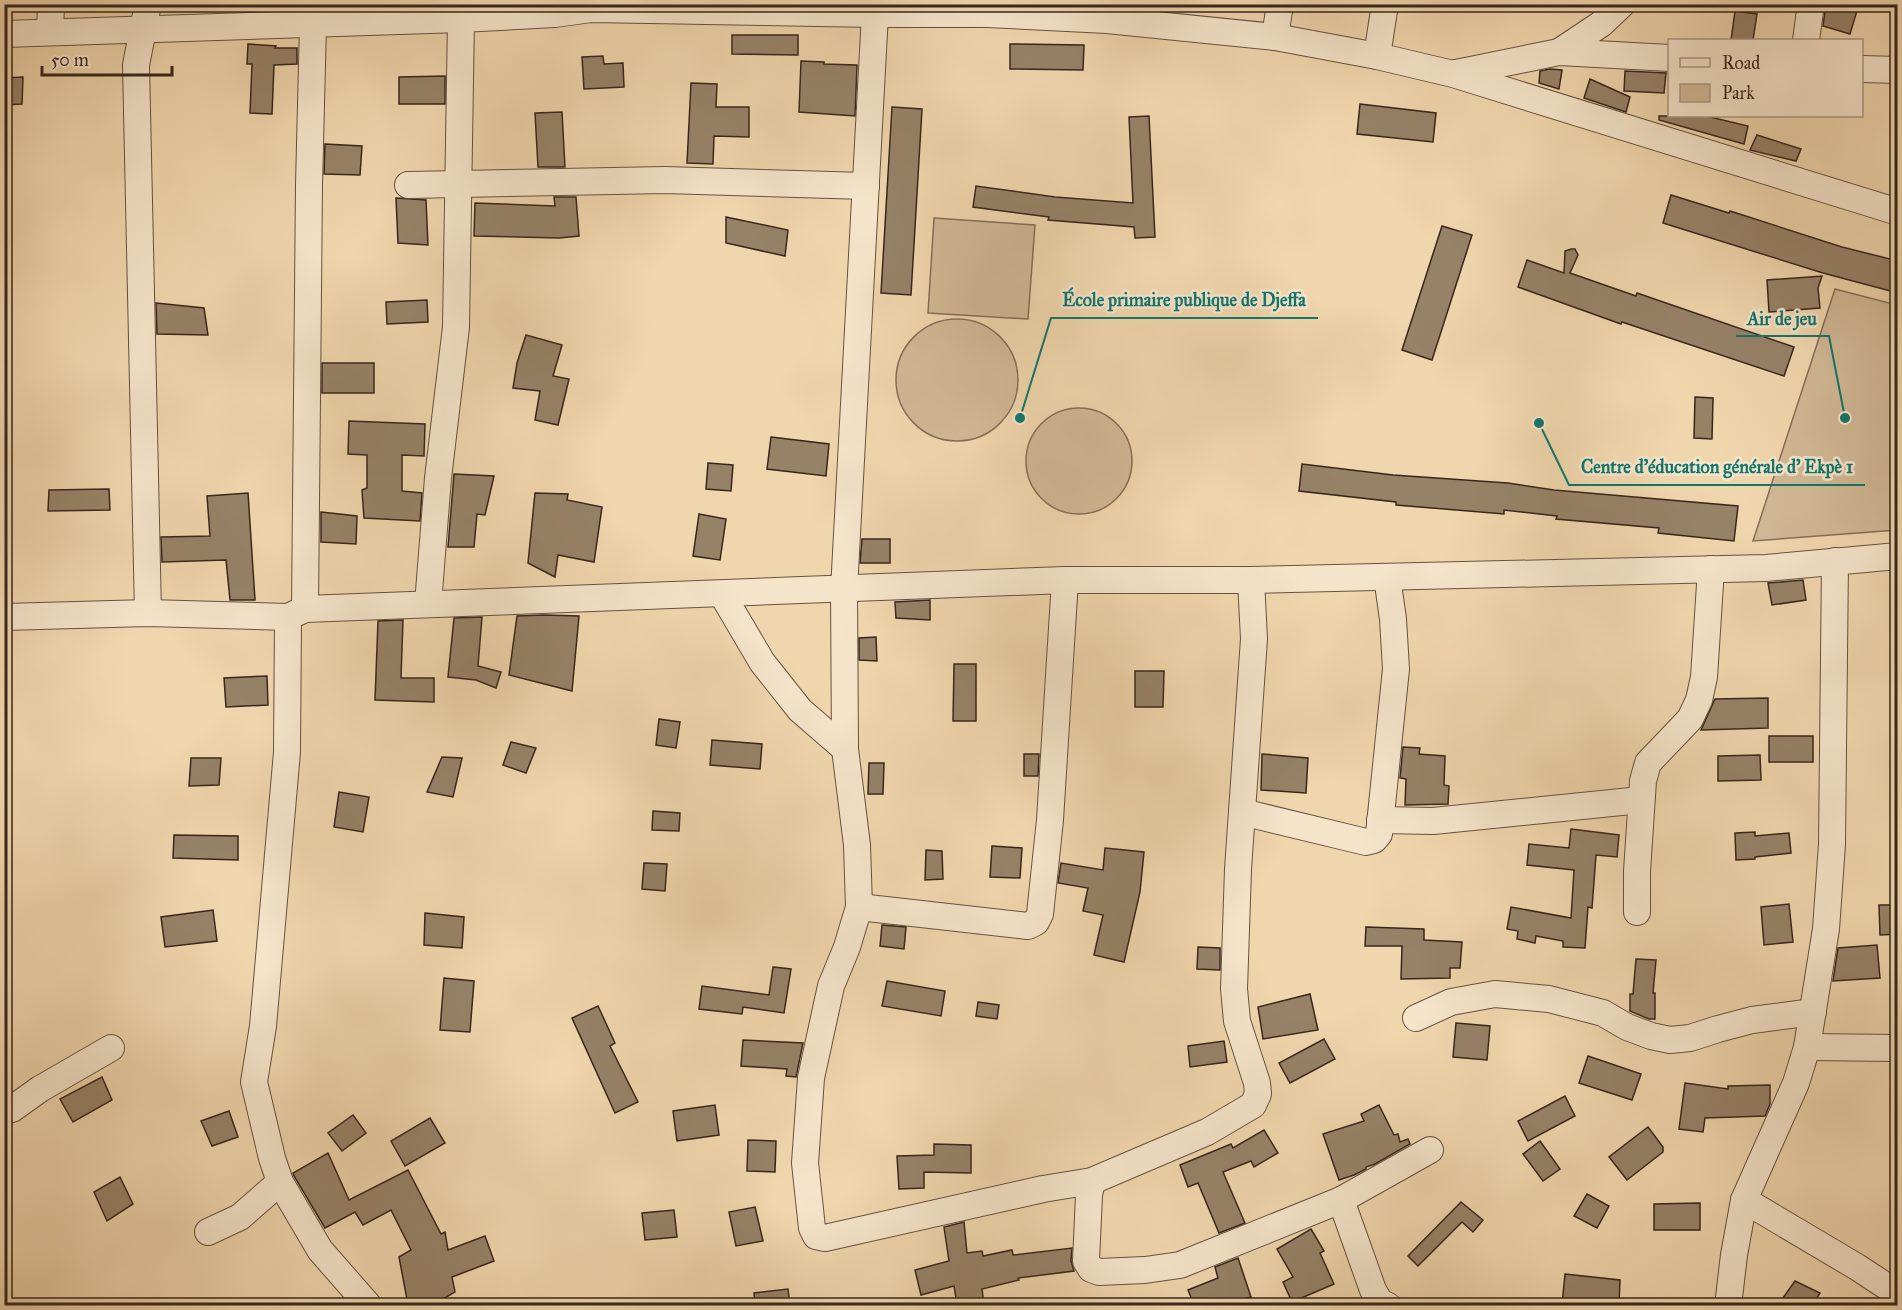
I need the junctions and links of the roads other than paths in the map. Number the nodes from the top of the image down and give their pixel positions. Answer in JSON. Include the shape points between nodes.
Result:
{"nodes":[{"id":1,"x":51,"y":4,"type":"edge"},
{"id":2,"x":1280,"y":4,"type":"edge"},
{"id":3,"x":1385,"y":4,"type":"edge"},
{"id":4,"x":1622,"y":4,"type":"edge"},
{"id":5,"x":1811,"y":4,"type":"edge"},
{"id":6,"x":592,"y":7,"type":"edge"},
{"id":7,"x":796,"y":8,"type":"edge"},
{"id":8,"x":1107,"y":12,"type":"edge"},
{"id":9,"x":447,"y":14,"type":"edge"},
{"id":10,"x":875,"y":14,"type":"junction"},
{"id":11,"x":1602,"y":14,"type":"edge"},
{"id":12,"x":146,"y":16,"type":"edge"},
{"id":13,"x":313,"y":24,"type":"junction"},
{"id":14,"x":50,"y":32,"type":"junction"},
{"id":15,"x":4,"y":34,"type":"edge"},
{"id":16,"x":1275,"y":37,"type":"junction"},
{"id":17,"x":1806,"y":39,"type":"edge"},
{"id":18,"x":1559,"y":52,"type":"junction"},
{"id":19,"x":1377,"y":56,"type":"junction"},
{"id":20,"x":1668,"y":58,"type":"edge"},
{"id":21,"x":1863,"y":69,"type":"edge"},
{"id":22,"x":1898,"y":70,"type":"edge"},
{"id":23,"x":1453,"y":74,"type":"junction"},
{"id":24,"x":408,"y":185,"type":"dead end"},
{"id":25,"x":459,"y":185,"type":"junction"},
{"id":26,"x":866,"y":186,"type":"junction"},
{"id":27,"x":1898,"y":212,"type":"edge"},
{"id":28,"x":1898,"y":556,"type":"edge"},
{"id":29,"x":1835,"y":561,"type":"junction"},
{"id":30,"x":1711,"y":569,"type":"junction"},
{"id":31,"x":1387,"y":578,"type":"junction"},
{"id":32,"x":1065,"y":580,"type":"junction"},
{"id":33,"x":1251,"y":580,"type":"junction"},
{"id":34,"x":844,"y":590,"type":"junction"},
{"id":35,"x":722,"y":594,"type":"junction"},
{"id":36,"x":428,"y":604,"type":"junction"},
{"id":37,"x":148,"y":613,"type":"junction"},
{"id":38,"x":296,"y":613,"type":"junction"},
{"id":39,"x":4,"y":617,"type":"edge"},
{"id":40,"x":845,"y":748,"type":"junction"},
{"id":41,"x":1641,"y":800,"type":"junction"},
{"id":42,"x":1242,"y":812,"type":"junction"},
{"id":43,"x":1380,"y":820,"type":"junction"},
{"id":44,"x":859,"y":907,"type":"junction"},
{"id":45,"x":1637,"y":912,"type":"dead end"},
{"id":46,"x":1813,"y":1012,"type":"junction"},
{"id":47,"x":1416,"y":1018,"type":"dead end"},
{"id":48,"x":1807,"y":1047,"type":"junction"},
{"id":49,"x":111,"y":1048,"type":"dead end"},
{"id":50,"x":1898,"y":1048,"type":"edge"},
{"id":51,"x":4,"y":1111,"type":"edge"},
{"id":52,"x":1430,"y":1149,"type":"dead end"},
{"id":53,"x":1092,"y":1181,"type":"junction"},
{"id":54,"x":280,"y":1182,"type":"junction"},
{"id":55,"x":1341,"y":1200,"type":"junction"},
{"id":56,"x":1744,"y":1200,"type":"junction"},
{"id":57,"x":208,"y":1232,"type":"dead end"},
{"id":58,"x":1898,"y":1294,"type":"edge"},
{"id":59,"x":361,"y":1303,"type":"edge"},
{"id":60,"x":1381,"y":1304,"type":"edge"},
{"id":61,"x":1728,"y":1305,"type":"edge"}],
"edges":[{"from":1,"to":14,"type":"street"},
{"from":2,"to":16,"type":"street"},
{"from":3,"to":19,"type":"street"},
{"from":4,"to":11,"type":"street"},
{"from":5,"to":17,"type":"street"},
{"from":6,"to":7,"type":"street"},
{"from":6,"to":9,"type":"street","via":[[555,14]]},
{"from":7,"to":10,"type":"street"},
{"from":8,"to":10,"type":"street"},
{"from":8,"to":16,"type":"street"},
{"from":9,"to":13,"type":"street"},
{"from":9,"to":25,"type":"street"},
{"from":10,"to":26,"type":"street"},
{"from":11,"to":18,"type":"street"},
{"from":12,"to":13,"type":"street"},
{"from":12,"to":14,"type":"street"},
{"from":12,"to":37,"type":"street","via":[[136,65]]},
{"from":13,"to":38,"type":"street"},
{"from":14,"to":15,"type":"street"},
{"from":16,"to":19,"type":"street"},
{"from":18,"to":20,"type":"street"},
{"from":18,"to":23,"type":"street"},
{"from":19,"to":23,"type":"street"},
{"from":21,"to":22,"type":"street"},
{"from":23,"to":27,"type":"street"},
{"from":24,"to":25,"type":"street"},
{"from":25,"to":26,"type":"street","via":[[665,180]]},
{"from":25,"to":36,"type":"street","via":[[456,327]]},
{"from":26,"to":34,"type":"street"},
{"from":28,"to":29,"type":"street"},
{"from":29,"to":30,"type":"street"},
{"from":29,"to":46,"type":"street","via":[[1832,844],[1826,929]]},
{"from":30,"to":31,"type":"street"},
{"from":30,"to":41,"type":"street","via":[[1699,700],[1690,719],[1648,764]]},
{"from":31,"to":33,"type":"street"},
{"from":31,"to":43,"type":"street","via":[[1396,669]]},
{"from":32,"to":33,"type":"street"},
{"from":32,"to":34,"type":"street"},
{"from":32,"to":44,"type":"street","via":[[1050,820],[1036,922],[1028,926]]},
{"from":33,"to":42,"type":"street","via":[[1254,639]]},
{"from":34,"to":35,"type":"street"},
{"from":34,"to":40,"type":"street"},
{"from":35,"to":36,"type":"street"},
{"from":35,"to":40,"type":"street","via":[[762,662],[800,710]]},
{"from":36,"to":38,"type":"street"},
{"from":37,"to":38,"type":"street"},
{"from":37,"to":39,"type":"street"},
{"from":38,"to":54,"type":"street","via":[[263,1026],[254,1082]]},
{"from":40,"to":44,"type":"street","via":[[857,845]]},
{"from":41,"to":43,"type":"street","via":[[1433,821]]},
{"from":41,"to":45,"type":"street"},
{"from":42,"to":43,"type":"street","via":[[1366,842],[1379,834]]},
{"from":42,"to":53,"type":"street","via":[[1234,989],[1237,1021],[1258,1094],[1252,1105],[1207,1132]]},
{"from":44,"to":53,"type":"street","via":[[831,986],[811,1078],[805,1163],[816,1236],[825,1238]]},
{"from":46,"to":47,"type":"street","via":[[1752,1020],[1670,1040],[1627,1027],[1603,1013],[1549,999],[1495,994],[1451,1002]]},
{"from":46,"to":48,"type":"street"},
{"from":48,"to":50,"type":"street"},
{"from":48,"to":56,"type":"street","via":[[1796,1083]]},
{"from":49,"to":51,"type":"street"},
{"from":52,"to":55,"type":"street"},
{"from":53,"to":55,"type":"street","via":[[1086,1261],[1099,1272],[1180,1265]]},
{"from":54,"to":57,"type":"street","via":[[240,1217]]},
{"from":54,"to":59,"type":"street","via":[[320,1250]]},
{"from":55,"to":60,"type":"street"},
{"from":56,"to":58,"type":"street"},
{"from":56,"to":61,"type":"street"}]}
